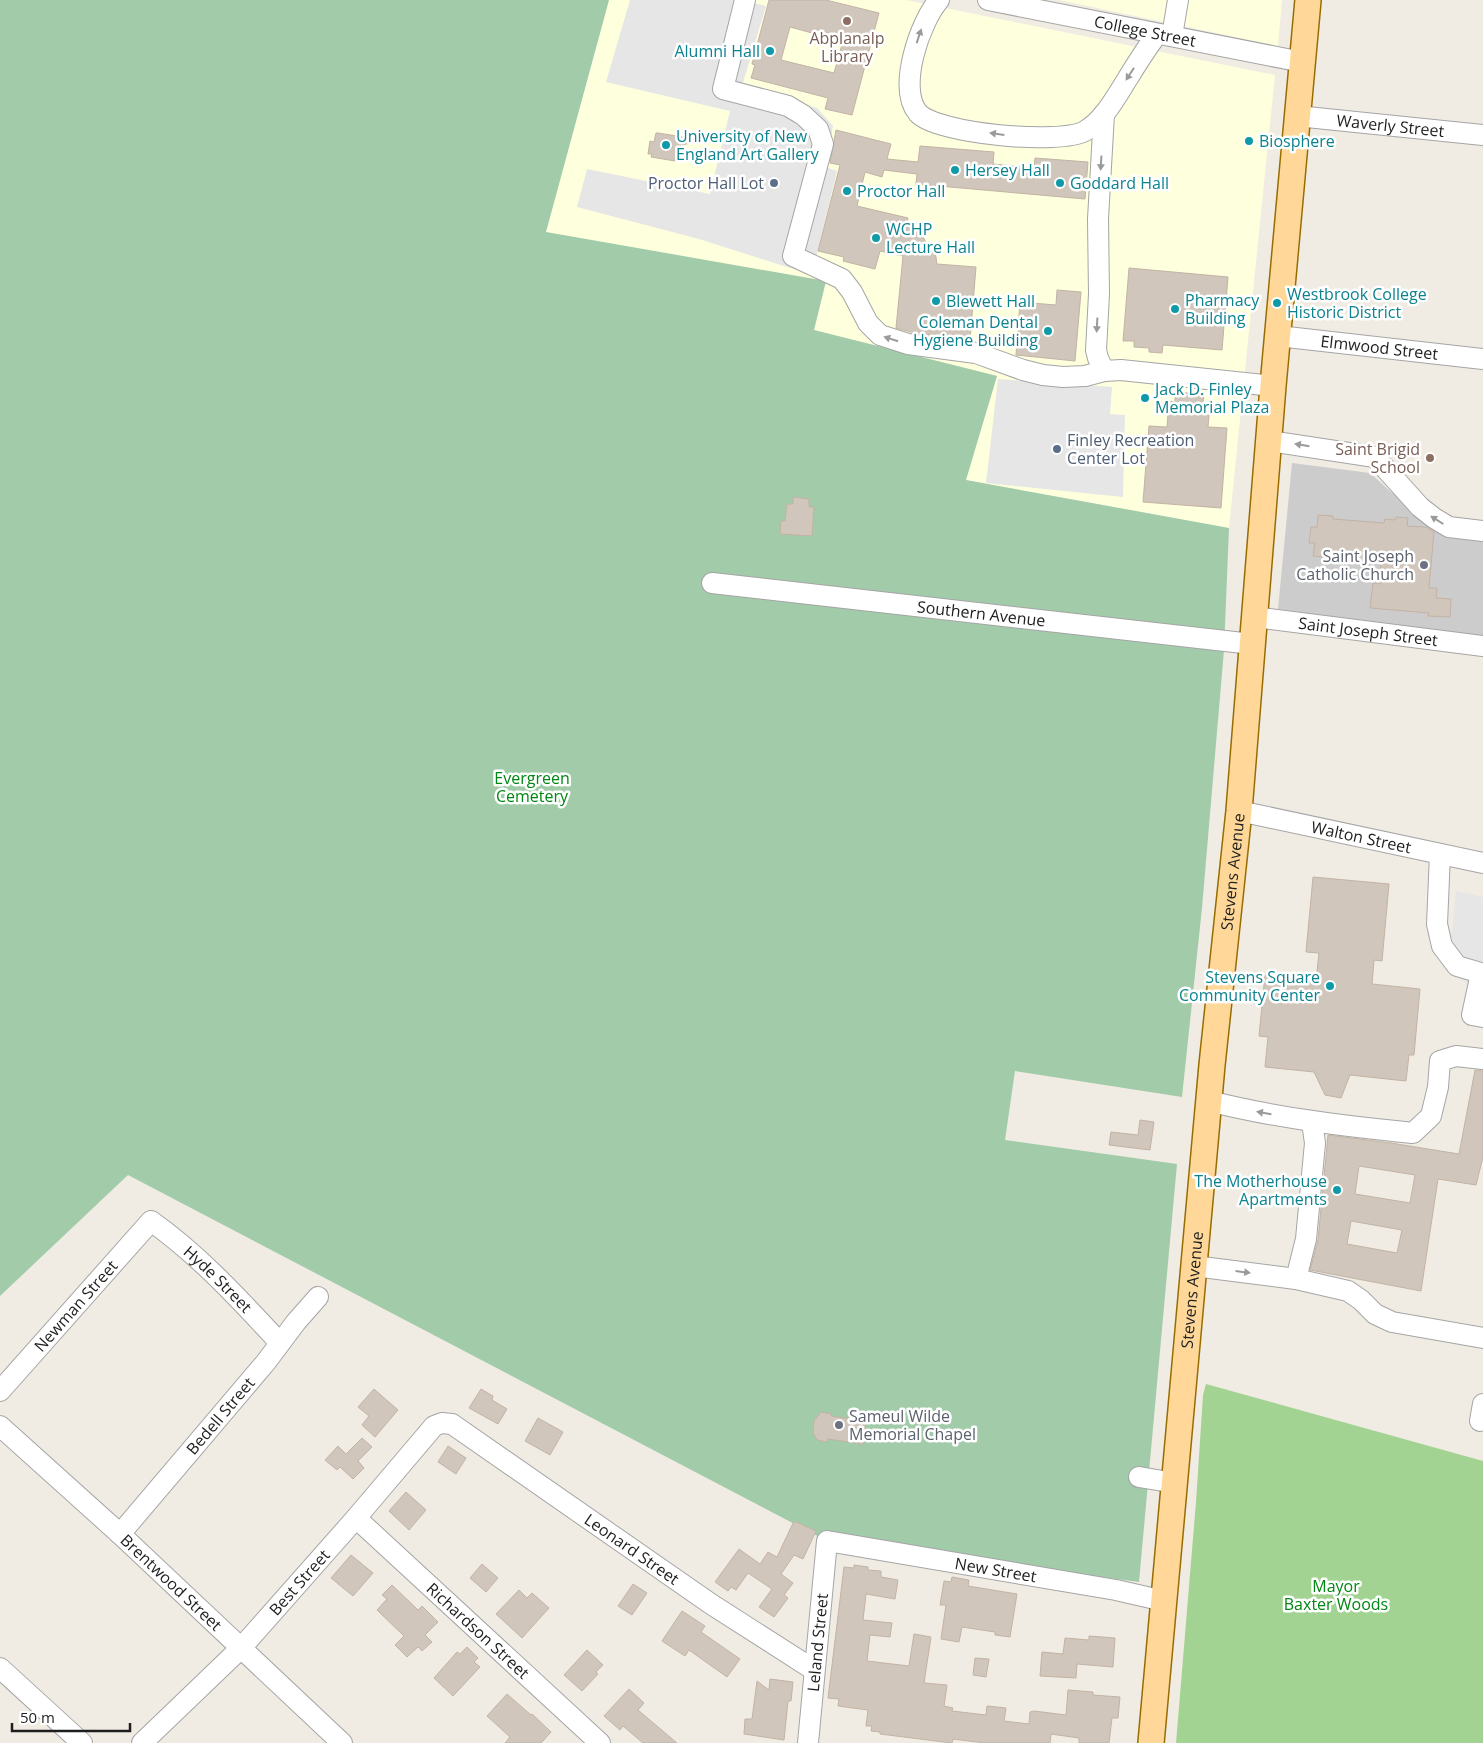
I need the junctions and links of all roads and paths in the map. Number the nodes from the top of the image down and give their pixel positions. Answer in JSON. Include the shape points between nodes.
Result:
{"nodes":[{"id":1,"x":745,"y":0,"type":"edge"},
{"id":2,"x":939,"y":0,"type":"edge"},
{"id":3,"x":988,"y":0,"type":"edge"},
{"id":4,"x":1178,"y":0,"type":"edge"},
{"id":5,"x":1308,"y":0,"type":"edge"},
{"id":6,"x":1164,"y":35,"type":"junction"},
{"id":7,"x":1302,"y":62,"type":"junction"},
{"id":8,"x":1104,"y":114,"type":"junction"},
{"id":9,"x":1297,"y":116,"type":"junction"},
{"id":10,"x":1483,"y":135,"type":"edge"},
{"id":11,"x":1278,"y":336,"type":"junction"},
{"id":12,"x":1483,"y":359,"type":"edge"},
{"id":13,"x":1104,"y":371,"type":"junction"},
{"id":14,"x":1273,"y":386,"type":"junction"},
{"id":15,"x":1269,"y":441,"type":"junction"},
{"id":16,"x":1483,"y":531,"type":"edge"},
{"id":17,"x":712,"y":583,"type":"dead end"},
{"id":18,"x":1254,"y":618,"type":"junction"},
{"id":19,"x":1252,"y":644,"type":"junction"},
{"id":20,"x":1483,"y":646,"type":"edge"},
{"id":21,"x":1239,"y":811,"type":"junction"},
{"id":22,"x":1440,"y":854,"type":"junction"},
{"id":23,"x":1483,"y":863,"type":"edge"},
{"id":24,"x":1483,"y":1018,"type":"edge"},
{"id":25,"x":1483,"y":1059,"type":"edge"},
{"id":26,"x":1209,"y":1101,"type":"junction"},
{"id":27,"x":1312,"y":1122,"type":"junction"},
{"id":28,"x":151,"y":1221,"type":"joint"},
{"id":29,"x":1194,"y":1266,"type":"junction"},
{"id":30,"x":1296,"y":1279,"type":"junction"},
{"id":31,"x":318,"y":1297,"type":"dead end"},
{"id":32,"x":1483,"y":1338,"type":"edge"},
{"id":33,"x":280,"y":1343,"type":"junction"},
{"id":34,"x":0,"y":1391,"type":"edge"},
{"id":35,"x":452,"y":1424,"type":"joint"},
{"id":36,"x":0,"y":1426,"type":"edge"},
{"id":37,"x":1139,"y":1477,"type":"dead end"},
{"id":38,"x":1175,"y":1483,"type":"junction"},
{"id":39,"x":356,"y":1518,"type":"junction"},
{"id":40,"x":120,"y":1534,"type":"junction"},
{"id":41,"x":827,"y":1541,"type":"joint"},
{"id":42,"x":1164,"y":1601,"type":"junction"},
{"id":43,"x":241,"y":1648,"type":"junction"},
{"id":44,"x":0,"y":1668,"type":"edge"},
{"id":45,"x":814,"y":1670,"type":"junction"},
{"id":46,"x":82,"y":1743,"type":"edge"},
{"id":47,"x":142,"y":1743,"type":"edge"},
{"id":48,"x":342,"y":1743,"type":"edge"},
{"id":49,"x":600,"y":1743,"type":"edge"},
{"id":50,"x":808,"y":1743,"type":"edge"},
{"id":51,"x":1151,"y":1743,"type":"edge"}],
"edges":[{"from":13,"to":1,"type":"street","one_way":true,"via":[[1063,378],[1023,370],[976,353],[908,344],[880,335],[868,323],[842,279],[793,256],[823,144],[818,129],[788,106],[723,89]]},
{"from":8,"to":2,"type":"street","one_way":true,"via":[[1084,132],[1052,138],[955,129],[919,114],[912,103],[909,87],[914,56],[924,23]]},
{"from":3,"to":6,"type":"street","name":"College Street"},
{"from":4,"to":6,"type":"street"},
{"from":5,"to":7,"type":"main road","name":"Stevens Avenue"},
{"from":6,"to":7,"type":"street","name":"College Street"},
{"from":6,"to":8,"type":"street","one_way":true},
{"from":7,"to":9,"type":"main road","name":"Stevens Avenue"},
{"from":8,"to":13,"type":"street","one_way":true,"via":[[1096,350]]},
{"from":9,"to":10,"type":"street","name":"Waverly Street"},
{"from":9,"to":11,"type":"main road","name":"Stevens Avenue"},
{"from":11,"to":12,"type":"street","name":"Elmwood Street"},
{"from":11,"to":14,"type":"main road","name":"Stevens Avenue"},
{"from":13,"to":14,"type":"street"},
{"from":14,"to":15,"type":"main road","name":"Stevens Avenue"},
{"from":16,"to":15,"type":"street","one_way":true,"via":[[1449,527],[1434,518],[1375,457]]},
{"from":15,"to":18,"type":"main road","name":"Stevens Avenue"},
{"from":17,"to":19,"type":"street","name":"Southern Avenue"},
{"from":18,"to":19,"type":"main road","name":"Stevens Avenue"},
{"from":18,"to":20,"type":"street","name":"Saint Joseph Street"},
{"from":19,"to":21,"type":"main road","name":"Stevens Avenue"},
{"from":21,"to":22,"type":"street","name":"Walton Street"},
{"from":21,"to":26,"type":"main road","name":"Stevens Avenue"},
{"from":22,"to":23,"type":"street","name":"Walton Street"},
{"from":22,"to":24,"type":"street","via":[[1437,924],[1442,946],[1457,966],[1481,973],[1472,1015]]},
{"from":25,"to":27,"type":"street","via":[[1456,1056],[1440,1061],[1438,1088],[1430,1116],[1413,1133]]},
{"from":27,"to":26,"type":"street","one_way":true},
{"from":26,"to":29,"type":"main road","name":"Stevens Avenue"},
{"from":27,"to":30,"type":"street","via":[[1315,1143],[1306,1239]]},
{"from":28,"to":33,"type":"street","name":"Hyde Street","via":[[198,1259]]},
{"from":28,"to":34,"type":"street","name":"Newman Street"},
{"from":29,"to":30,"type":"street","one_way":true},
{"from":29,"to":38,"type":"main road","name":"Stevens Avenue"},
{"from":30,"to":32,"type":"street","via":[[1348,1291],[1375,1314],[1392,1322]]},
{"from":31,"to":33,"type":"street","name":"Bedell Street"},
{"from":33,"to":40,"type":"street","name":"Bedell Street"},
{"from":35,"to":39,"type":"street","name":"Best Street","via":[[442,1422],[434,1426]]},
{"from":35,"to":45,"type":"street","name":"Leonard Street","via":[[711,1604]]},
{"from":36,"to":40,"type":"street","name":"Brentwood Street"},
{"from":37,"to":38,"type":"street"},
{"from":38,"to":42,"type":"main road","name":"Stevens Avenue"},
{"from":39,"to":43,"type":"street","name":"Best Street"},
{"from":39,"to":49,"type":"street","name":"Richardson Street"},
{"from":40,"to":43,"type":"street","name":"Brentwood Street"},
{"from":41,"to":42,"type":"street","name":"New Street"},
{"from":41,"to":45,"type":"street","name":"Leland Street"},
{"from":42,"to":51,"type":"main road","name":"Stevens Avenue"},
{"from":43,"to":47,"type":"street","name":"Best Street"},
{"from":43,"to":48,"type":"street","name":"Brentwood Street"},
{"from":44,"to":46,"type":"street"},
{"from":45,"to":50,"type":"street","name":"Leland Street"}]}
